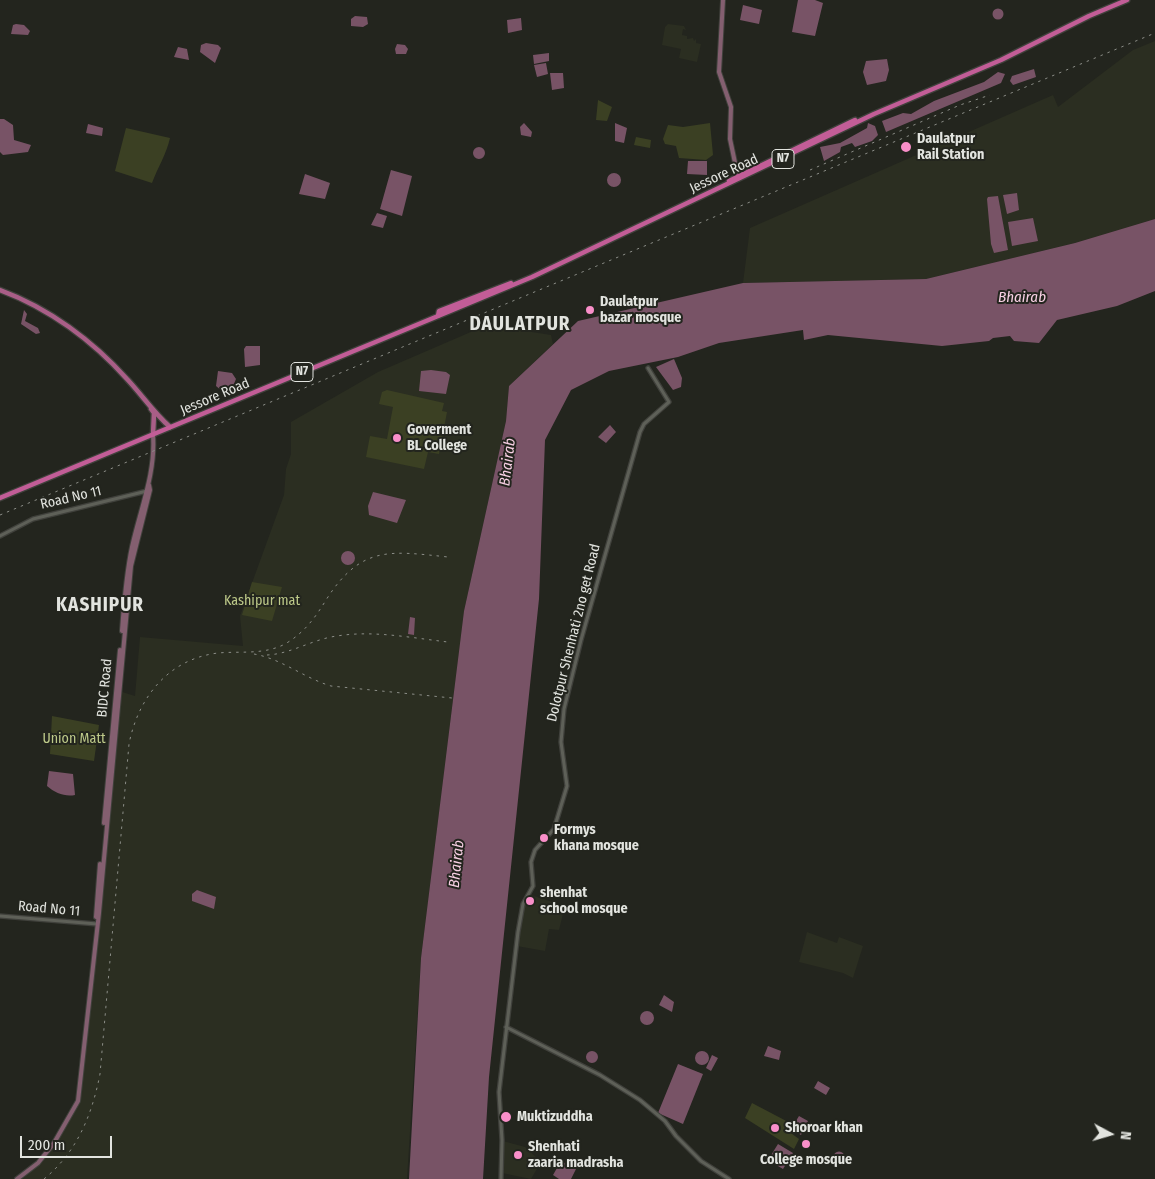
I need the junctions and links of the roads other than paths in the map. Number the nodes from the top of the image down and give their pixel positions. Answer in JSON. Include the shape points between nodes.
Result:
{"nodes":[{"id":1,"x":724,"y":0,"type":"edge"},
{"id":2,"x":1120,"y":0,"type":"edge"},
{"id":3,"x":1127,"y":0,"type":"edge"},
{"id":4,"x":738,"y":177,"type":"junction"},
{"id":5,"x":0,"y":292,"type":"edge"},
{"id":6,"x":438,"y":316,"type":"junction"},
{"id":7,"x":648,"y":368,"type":"dead end"},
{"id":8,"x":170,"y":428,"type":"junction"},
{"id":9,"x":153,"y":435,"type":"junction"},
{"id":10,"x":148,"y":489,"type":"junction"},
{"id":11,"x":0,"y":498,"type":"edge"},
{"id":12,"x":0,"y":536,"type":"edge"},
{"id":13,"x":0,"y":916,"type":"edge"},
{"id":14,"x":96,"y":924,"type":"junction"},
{"id":15,"x":506,"y":1027,"type":"junction"},
{"id":16,"x":17,"y":1179,"type":"edge"},
{"id":17,"x":501,"y":1179,"type":"edge"},
{"id":18,"x":730,"y":1179,"type":"edge"}],
"edges":[{"from":1,"to":4,"type":"main road","via":[[719,72],[731,107],[730,139]]},
{"from":2,"to":4,"type":"highway","name":"Jessore Road","number":"N7"},
{"from":3,"to":6,"type":"highway","name":"Jessore Road","number":"N7","via":[[993,64],[874,114],[532,277]]},
{"from":4,"to":6,"type":"highway","name":"Jessore Road","number":"N7","via":[[529,276],[439,311]]},
{"from":5,"to":8,"type":"main road","via":[[32,304],[90,343],[126,377]]},
{"from":5,"to":9,"type":"main road","via":[[31,306],[89,345],[134,388],[153,412]]},
{"from":6,"to":8,"type":"highway","name":"Jessore Road","number":"N7"},
{"from":7,"to":15,"type":"street","name":"Dolotpur Shenhati 2no get Road","via":[[669,402],[644,424],[640,432],[581,640],[561,728],[567,786],[554,829],[535,850],[530,862],[533,886],[523,904]]},
{"from":8,"to":9,"type":"highway","name":"Jessore Road","number":"N7"},
{"from":9,"to":10,"type":"main road","name":"BIDC Road"},
{"from":9,"to":11,"type":"highway","name":"Jessore Road","number":"N7"},
{"from":10,"to":12,"type":"street","name":"Road No 11","via":[[33,519]]},
{"from":10,"to":14,"type":"main road","name":"BIDC Road","via":[[128,566]]},
{"from":13,"to":14,"type":"street","name":"Road No 11"},
{"from":14,"to":16,"type":"main road","name":"BIDC Road","via":[[77,1102],[54,1143],[38,1163]]},
{"from":15,"to":17,"type":"street","name":"Dolotpur Shenhati 2no get Road","via":[[499,1092]]},
{"from":15,"to":18,"type":"street","via":[[600,1075],[640,1100],[665,1120],[701,1161]]}]}
